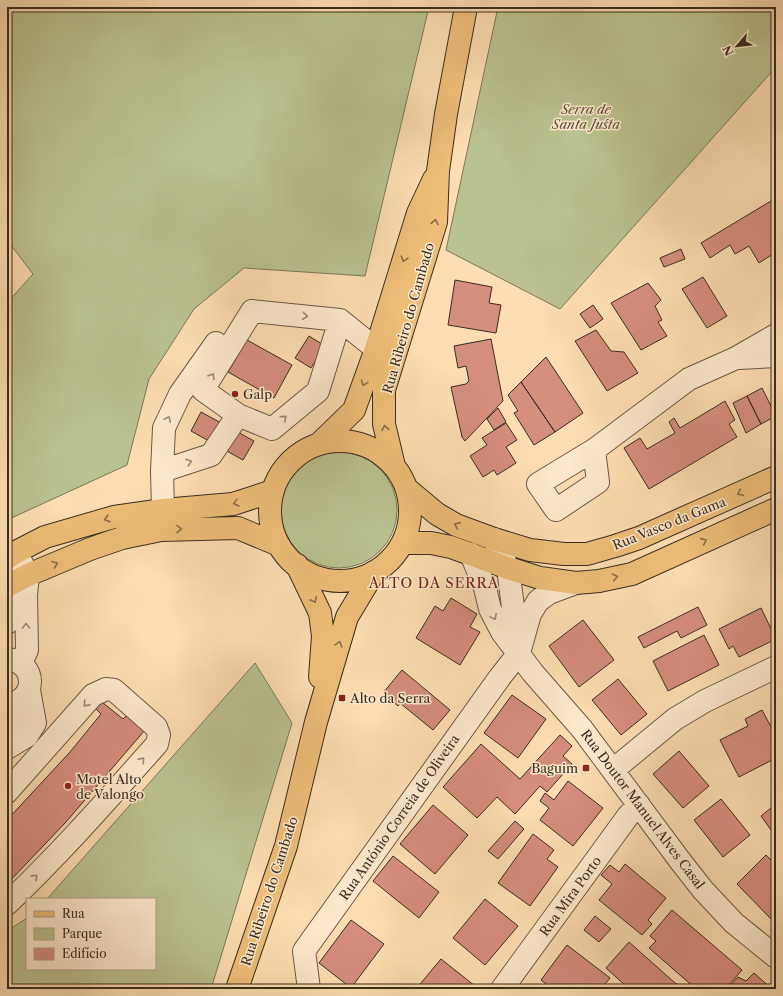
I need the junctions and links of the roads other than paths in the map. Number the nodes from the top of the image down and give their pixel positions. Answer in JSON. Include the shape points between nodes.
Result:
{"nodes":[{"id":1,"x":466,"y":7,"type":"edge"},
{"id":2,"x":438,"y":170,"type":"junction"},
{"id":3,"x":252,"y":311,"type":"junction"},
{"id":4,"x":340,"y":320,"type":"junction"},
{"id":5,"x":776,"y":335,"type":"edge"},
{"id":6,"x":376,"y":349,"type":"junction"},
{"id":7,"x":776,"y":356,"type":"edge"},
{"id":8,"x":736,"y":358,"type":"junction"},
{"id":9,"x":238,"y":415,"type":"junction"},
{"id":10,"x":319,"y":444,"type":"junction"},
{"id":11,"x":594,"y":450,"type":"dead end"},
{"id":12,"x":394,"y":466,"type":"junction"},
{"id":13,"x":162,"y":471,"type":"junction"},
{"id":14,"x":776,"y":477,"type":"edge"},
{"id":15,"x":407,"y":489,"type":"junction"},
{"id":16,"x":273,"y":491,"type":"junction"},
{"id":17,"x":776,"y":509,"type":"edge"},
{"id":18,"x":163,"y":510,"type":"junction"},
{"id":19,"x":494,"y":539,"type":"junction"},
{"id":20,"x":403,"y":543,"type":"junction"},
{"id":21,"x":279,"y":544,"type":"junction"},
{"id":22,"x":615,"y":546,"type":"junction"},
{"id":23,"x":471,"y":554,"type":"junction"},
{"id":24,"x":10,"y":557,"type":"edge"},
{"id":25,"x":297,"y":565,"type":"junction"},
{"id":26,"x":508,"y":568,"type":"junction"},
{"id":27,"x":374,"y":572,"type":"junction"},
{"id":28,"x":28,"y":575,"type":"junction"},
{"id":29,"x":576,"y":583,"type":"junction"},
{"id":30,"x":8,"y":586,"type":"edge"},
{"id":31,"x":485,"y":588,"type":"junction"},
{"id":32,"x":7,"y":618,"type":"edge"},
{"id":33,"x":518,"y":653,"type":"junction"},
{"id":34,"x":14,"y":661,"type":"edge"},
{"id":35,"x":776,"y":667,"type":"edge"},
{"id":36,"x":28,"y":690,"type":"junction"},
{"id":37,"x":7,"y":704,"type":"edge"},
{"id":38,"x":7,"y":707,"type":"edge"},
{"id":39,"x":316,"y":722,"type":"junction"},
{"id":40,"x":7,"y":736,"type":"edge"},
{"id":41,"x":7,"y":748,"type":"edge"},
{"id":42,"x":613,"y":770,"type":"junction"},
{"id":43,"x":7,"y":792,"type":"edge"},
{"id":44,"x":639,"y":805,"type":"junction"},
{"id":45,"x":7,"y":904,"type":"edge"},
{"id":46,"x":776,"y":957,"type":"edge"},
{"id":47,"x":507,"y":987,"type":"edge"},
{"id":48,"x":237,"y":989,"type":"edge"},
{"id":49,"x":310,"y":989,"type":"edge"}],
"edges":[{"from":1,"to":2,"type":"main road","name":"Rua Ribeiro do Cambado"},
{"from":2,"to":6,"type":"main road","name":"Rua Ribeiro do Cambado","one_way":true,"via":[[418,213]]},
{"from":12,"to":2,"type":"main road","name":"Rua Ribeiro do Cambado","one_way":true,"via":[[384,424],[384,390],[436,222]]},
{"from":3,"to":4,"type":"street","one_way":true},
{"from":9,"to":3,"type":"street","one_way":true,"via":[[204,390]]},
{"from":13,"to":3,"type":"street","one_way":true,"via":[[164,428],[180,394],[225,329]]},
{"from":4,"to":6,"type":"street"},
{"from":9,"to":4,"type":"street","one_way":true,"via":[[272,429],[318,391]]},
{"from":5,"to":8,"type":"street"},
{"from":6,"to":10,"type":"main road","name":"Rua Ribeiro do Cambado","one_way":true,"via":[[354,410]]},
{"from":7,"to":8,"type":"street"},
{"from":8,"to":11,"type":"street","via":[[689,379]]},
{"from":13,"to":9,"type":"street","one_way":true,"via":[[211,455]]},
{"from":10,"to":12,"type":"main road","via":[[333,441],[360,443],[373,448]]},
{"from":10,"to":16,"type":"main road","via":[[306,449],[290,462],[278,478]]},
{"from":12,"to":15,"type":"main road"},
{"from":13,"to":18,"type":"street"},
{"from":14,"to":22,"type":"main road","name":"Rua Vasco da Gama","one_way":true,"via":[[639,538]]},
{"from":19,"to":15,"type":"main road","name":"Rua Vasco da Gama","one_way":true,"via":[[456,525],[437,514]]},
{"from":15,"to":20,"type":"main road","via":[[410,516]]},
{"from":16,"to":18,"type":"main road","one_way":true,"via":[[234,504]]},
{"from":16,"to":21,"type":"main road","via":[[271,518]]},
{"from":29,"to":17,"type":"main road","one_way":true,"via":[[632,574]]},
{"from":18,"to":24,"type":"main road","one_way":true,"via":[[94,522],[45,538]]},
{"from":19,"to":22,"type":"main road","name":"Rua Vasco da Gama","via":[[530,550],[564,554],[587,554]]},
{"from":19,"to":26,"type":"street"},
{"from":20,"to":23,"type":"main road","via":[[431,543]]},
{"from":20,"to":27,"type":"main road","via":[[386,564]]},
{"from":21,"to":25,"type":"main road"},
{"from":28,"to":21,"type":"main road","one_way":true,"via":[[116,540],[161,530],[238,528]]},
{"from":22,"to":26,"type":"street","via":[[592,560],[574,563],[526,557]]},
{"from":23,"to":26,"type":"main road"},
{"from":23,"to":31,"type":"street","name":"Rua Doutor Manuel Alves Casal"},
{"from":24,"to":28,"type":"street"},
{"from":24,"to":30,"type":"street"},
{"from":25,"to":27,"type":"main road","via":[[308,573],[334,580],[362,578]]},
{"from":25,"to":39,"type":"main road","name":"Rua Ribeiro do Cambado","one_way":true,"via":[[320,613],[323,636]]},
{"from":26,"to":29,"type":"main road","via":[[540,578]]},
{"from":26,"to":31,"type":"street","via":[[496,575]]},
{"from":26,"to":33,"type":"street"},
{"from":39,"to":27,"type":"main road","name":"Rua Ribeiro do Cambado","one_way":true,"via":[[347,617]]},
{"from":28,"to":30,"type":"main road"},
{"from":34,"to":28,"type":"street","one_way":true,"via":[[27,650]]},
{"from":29,"to":33,"type":"street","via":[[549,593],[538,601],[530,614]]},
{"from":30,"to":32,"type":"street"},
{"from":31,"to":33,"type":"street","name":"Rua Doutor Manuel Alves Casal","one_way":true,"via":[[490,609],[502,632]]},
{"from":33,"to":42,"type":"street","name":"Rua Doutor Manuel Alves Casal"},
{"from":33,"to":49,"type":"street","name":"Rua António Correia de Oliveira","via":[[304,951]]},
{"from":34,"to":36,"type":"street","via":[[26,669],[30,683]]},
{"from":35,"to":42,"type":"street","via":[[705,701],[675,719]]},
{"from":36,"to":37,"type":"street","via":[[19,701]]},
{"from":36,"to":41,"type":"street","via":[[35,723],[27,736]]},
{"from":38,"to":40,"type":"street","via":[[16,723]]},
{"from":39,"to":48,"type":"main road","name":"Rua Ribeiro do Cambado","via":[[286,846]]},
{"from":42,"to":44,"type":"street","name":"Rua Doutor Manuel Alves Casal"},
{"from":45,"to":43,"type":"street","one_way":true,"via":[[62,849],[157,744],[159,736],[156,727],[114,690],[106,689],[93,695]]},
{"from":44,"to":46,"type":"street","name":"Rua Doutor Manuel Alves Casal","via":[[703,890],[734,923]]},
{"from":44,"to":47,"type":"street","name":"Rua Mira Porto","via":[[628,816]]}]}
